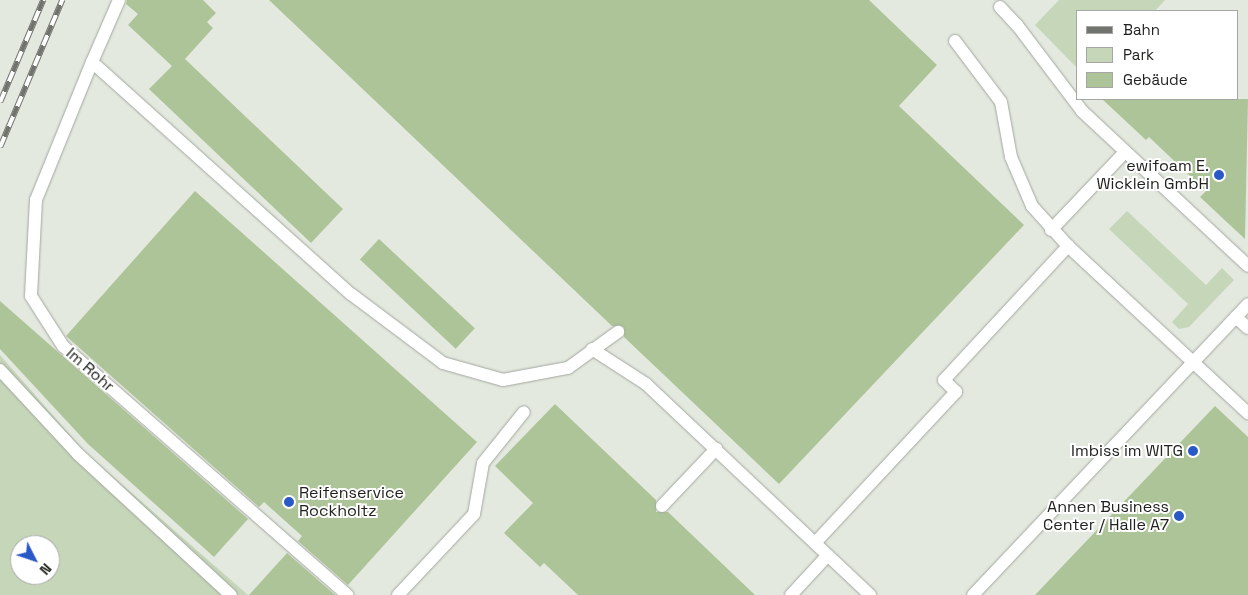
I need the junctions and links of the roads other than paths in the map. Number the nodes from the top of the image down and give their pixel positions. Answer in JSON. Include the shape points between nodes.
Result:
{"nodes":[{"id":1,"x":119,"y":0,"type":"edge"},
{"id":2,"x":1000,"y":7,"type":"dead end"},
{"id":3,"x":955,"y":41,"type":"dead end"},
{"id":4,"x":92,"y":62,"type":"junction"},
{"id":5,"x":1125,"y":152,"type":"junction"},
{"id":6,"x":1052,"y":230,"type":"junction"},
{"id":7,"x":1068,"y":246,"type":"junction"},
{"id":8,"x":1248,"y":266,"type":"edge"},
{"id":9,"x":1248,"y":304,"type":"edge"},
{"id":10,"x":1236,"y":317,"type":"junction"},
{"id":11,"x":1248,"y":328,"type":"edge"},
{"id":12,"x":618,"y":332,"type":"dead end"},
{"id":13,"x":592,"y":349,"type":"junction"},
{"id":14,"x":1196,"y":362,"type":"junction"},
{"id":15,"x":0,"y":370,"type":"edge"},
{"id":16,"x":524,"y":412,"type":"dead end"},
{"id":17,"x":1248,"y":413,"type":"edge"},
{"id":18,"x":716,"y":450,"type":"junction"},
{"id":19,"x":662,"y":506,"type":"dead end"},
{"id":20,"x":815,"y":543,"type":"junction"},
{"id":21,"x":828,"y":555,"type":"junction"},
{"id":22,"x":231,"y":595,"type":"edge"},
{"id":23,"x":347,"y":595,"type":"edge"},
{"id":24,"x":398,"y":595,"type":"edge"},
{"id":25,"x":791,"y":595,"type":"edge"},
{"id":26,"x":870,"y":595,"type":"edge"},
{"id":27,"x":973,"y":595,"type":"edge"}],
"edges":[{"from":1,"to":4,"type":"lane","name":"Im Rohr"},
{"from":2,"to":5,"type":"lane","via":[[1082,111]]},
{"from":3,"to":6,"type":"lane","via":[[1001,102],[1012,157],[1032,206]]},
{"from":4,"to":13,"type":"lane","via":[[351,294],[443,362],[503,380],[568,368]]},
{"from":4,"to":23,"type":"lane","name":"Im Rohr","via":[[36,200],[31,296],[63,346]]},
{"from":5,"to":6,"type":"lane"},
{"from":5,"to":8,"type":"lane"},
{"from":6,"to":7,"type":"lane"},
{"from":7,"to":14,"type":"lane"},
{"from":7,"to":20,"type":"lane","via":[[944,380],[956,392]]},
{"from":9,"to":10,"type":"lane"},
{"from":10,"to":11,"type":"lane"},
{"from":10,"to":14,"type":"lane"},
{"from":12,"to":13,"type":"lane"},
{"from":13,"to":18,"type":"lane","via":[[646,384]]},
{"from":14,"to":17,"type":"lane"},
{"from":14,"to":27,"type":"lane"},
{"from":15,"to":22,"type":"lane","via":[[78,454]]},
{"from":16,"to":24,"type":"lane","via":[[483,463],[474,514]]},
{"from":18,"to":19,"type":"lane"},
{"from":18,"to":20,"type":"lane"},
{"from":20,"to":21,"type":"lane"},
{"from":21,"to":25,"type":"lane"},
{"from":21,"to":26,"type":"lane"}]}
